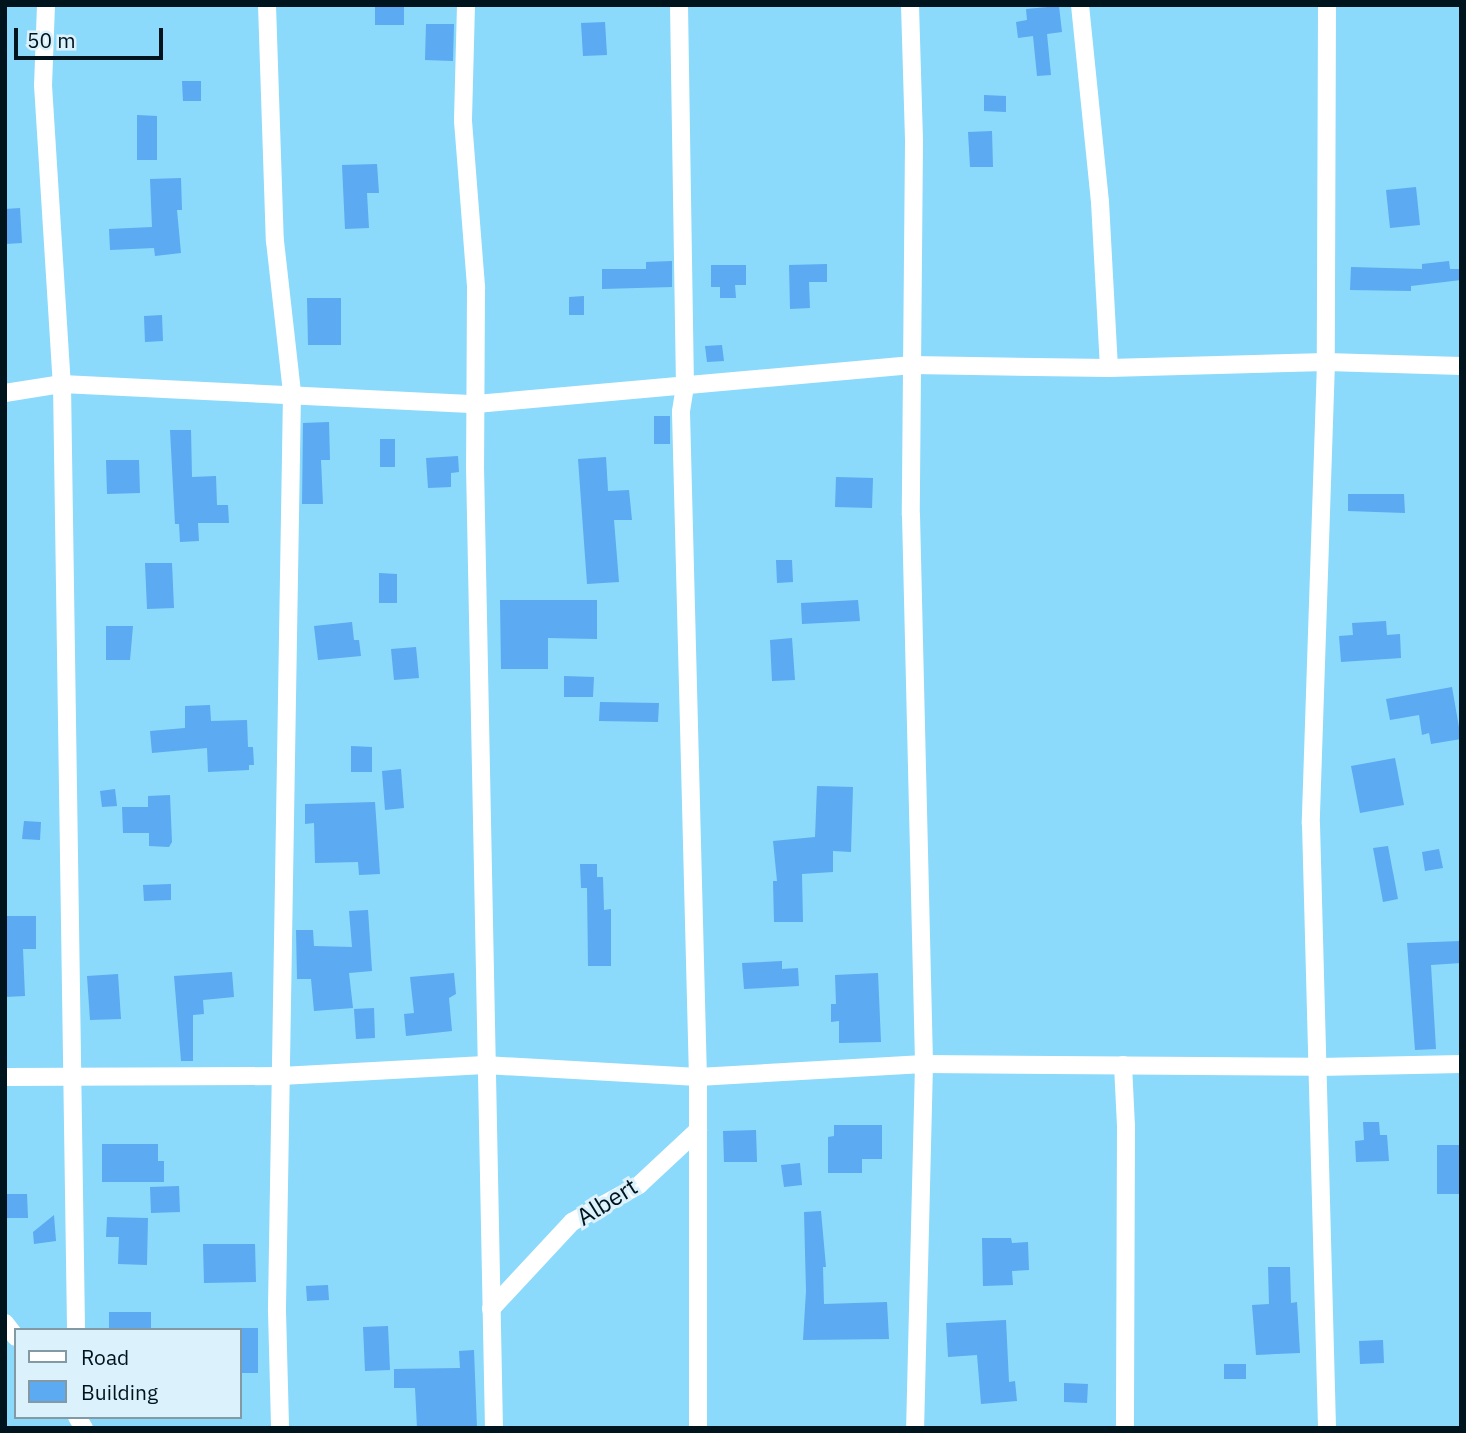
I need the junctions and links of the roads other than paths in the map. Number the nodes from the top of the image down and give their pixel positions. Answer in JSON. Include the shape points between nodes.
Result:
{"nodes":[{"id":1,"x":46,"y":5,"type":"edge"},
{"id":2,"x":267,"y":5,"type":"edge"},
{"id":3,"x":466,"y":5,"type":"edge"},
{"id":4,"x":679,"y":5,"type":"edge"},
{"id":5,"x":910,"y":5,"type":"edge"},
{"id":6,"x":1080,"y":5,"type":"edge"},
{"id":7,"x":1327,"y":5,"type":"edge"},
{"id":8,"x":1326,"y":362,"type":"junction"},
{"id":9,"x":912,"y":365,"type":"junction"},
{"id":10,"x":1461,"y":366,"type":"edge"},
{"id":11,"x":1109,"y":368,"type":"junction"},
{"id":12,"x":62,"y":384,"type":"junction"},
{"id":13,"x":685,"y":386,"type":"junction"},
{"id":14,"x":5,"y":393,"type":"edge"},
{"id":15,"x":292,"y":393,"type":"junction"},
{"id":16,"x":475,"y":404,"type":"junction"},
{"id":17,"x":924,"y":1064,"type":"junction"},
{"id":18,"x":1461,"y":1064,"type":"edge"},
{"id":19,"x":485,"y":1065,"type":"junction"},
{"id":20,"x":1123,"y":1065,"type":"junction"},
{"id":21,"x":1319,"y":1067,"type":"junction"},
{"id":22,"x":72,"y":1076,"type":"junction"},
{"id":23,"x":281,"y":1076,"type":"junction"},
{"id":24,"x":5,"y":1077,"type":"edge"},
{"id":25,"x":698,"y":1077,"type":"junction"},
{"id":26,"x":698,"y":1130,"type":"junction"},
{"id":27,"x":491,"y":1309,"type":"junction"},
{"id":28,"x":76,"y":1328,"type":"edge"},
{"id":29,"x":280,"y":1428,"type":"edge"},
{"id":30,"x":494,"y":1428,"type":"edge"},
{"id":31,"x":698,"y":1428,"type":"edge"},
{"id":32,"x":915,"y":1428,"type":"edge"},
{"id":33,"x":1125,"y":1428,"type":"edge"},
{"id":34,"x":1327,"y":1428,"type":"edge"}],
"edges":[{"from":1,"to":12,"type":"street","via":[[43,85]]},
{"from":2,"to":15,"type":"street","via":[[275,241]]},
{"from":3,"to":16,"type":"street","via":[[463,121],[476,288]]},
{"from":4,"to":13,"type":"street"},
{"from":5,"to":9,"type":"street"},
{"from":6,"to":11,"type":"street","via":[[1100,202]]},
{"from":7,"to":8,"type":"street"},
{"from":8,"to":10,"type":"street"},
{"from":8,"to":11,"type":"street"},
{"from":8,"to":21,"type":"street","via":[[1311,824]]},
{"from":9,"to":11,"type":"street"},
{"from":9,"to":13,"type":"street"},
{"from":9,"to":17,"type":"street","via":[[913,636]]},
{"from":12,"to":14,"type":"street"},
{"from":12,"to":15,"type":"street"},
{"from":12,"to":22,"type":"street"},
{"from":13,"to":16,"type":"street"},
{"from":13,"to":25,"type":"street","via":[[681,412]]},
{"from":15,"to":16,"type":"street"},
{"from":15,"to":23,"type":"street"},
{"from":16,"to":19,"type":"street"},
{"from":17,"to":20,"type":"street"},
{"from":17,"to":25,"type":"street"},
{"from":17,"to":32,"type":"street"},
{"from":18,"to":21,"type":"street"},
{"from":19,"to":23,"type":"street"},
{"from":19,"to":25,"type":"street"},
{"from":19,"to":27,"type":"street"},
{"from":20,"to":21,"type":"street"},
{"from":20,"to":33,"type":"street"},
{"from":21,"to":34,"type":"street"},
{"from":22,"to":23,"type":"street"},
{"from":22,"to":24,"type":"street"},
{"from":22,"to":28,"type":"street"},
{"from":23,"to":29,"type":"street","via":[[276,1311]]},
{"from":25,"to":26,"type":"street"},
{"from":26,"to":27,"type":"street","name":"Albert","via":[[639,1185],[572,1222]]},
{"from":26,"to":31,"type":"street"},
{"from":27,"to":30,"type":"street"}]}
